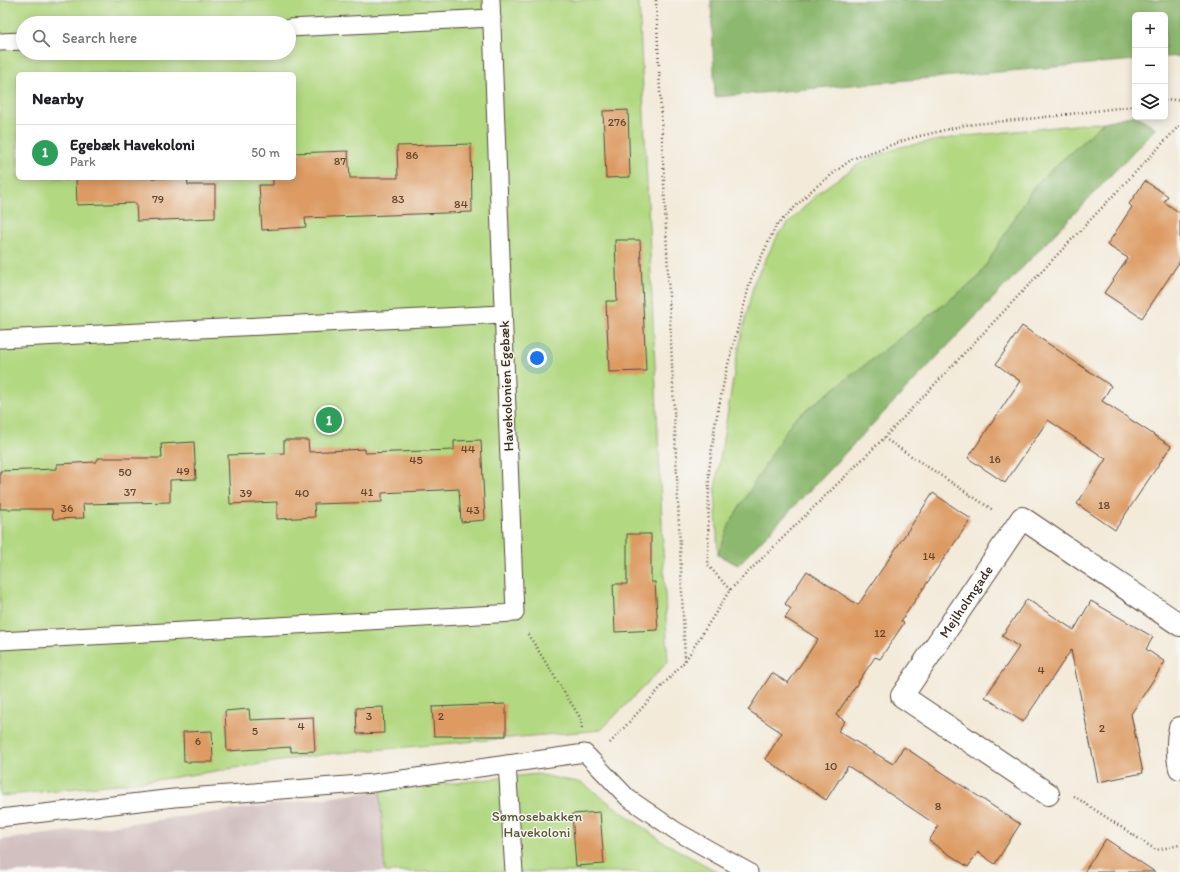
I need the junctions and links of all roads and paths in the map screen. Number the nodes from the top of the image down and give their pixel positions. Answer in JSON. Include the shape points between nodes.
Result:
{"nodes":[{"id":1,"x":491,"y":0,"type":"edge"},
{"id":2,"x":656,"y":0,"type":"edge"},
{"id":3,"x":492,"y":18,"type":"junction"},
{"id":4,"x":296,"y":28,"type":"edge"},
{"id":5,"x":16,"y":41,"type":"edge"},
{"id":6,"x":0,"y":42,"type":"edge"},
{"id":7,"x":1180,"y":99,"type":"edge"},
{"id":8,"x":1168,"y":101,"type":"edge"},
{"id":9,"x":1132,"y":106,"type":"edge"},
{"id":10,"x":1180,"y":125,"type":"edge"},
{"id":11,"x":503,"y":314,"type":"junction"},
{"id":12,"x":0,"y":339,"type":"edge"},
{"id":13,"x":884,"y":438,"type":"junction"},
{"id":14,"x":1017,"y":526,"type":"junction"},
{"id":15,"x":730,"y":590,"type":"junction"},
{"id":16,"x":515,"y":613,"type":"junction"},
{"id":17,"x":1180,"y":625,"type":"edge"},
{"id":18,"x":0,"y":641,"type":"edge"},
{"id":19,"x":685,"y":661,"type":"junction"},
{"id":20,"x":1180,"y":728,"type":"edge"},
{"id":21,"x":586,"y":753,"type":"junction"},
{"id":22,"x":506,"y":764,"type":"junction"},
{"id":23,"x":1180,"y":768,"type":"edge"},
{"id":24,"x":1048,"y":794,"type":"joint"},
{"id":25,"x":0,"y":818,"type":"edge"},
{"id":26,"x":1180,"y":845,"type":"edge"},
{"id":27,"x":514,"y":872,"type":"edge"},
{"id":28,"x":749,"y":872,"type":"edge"}],
"edges":[{"from":1,"to":3,"type":"lane","name":"Havekolonien Egebæk"},
{"from":2,"to":19,"type":"path"},
{"from":3,"to":4,"type":"lane"},
{"from":3,"to":11,"type":"lane","name":"Havekolonien Egebæk"},
{"from":5,"to":6,"type":"lane"},
{"from":7,"to":8,"type":"path"},
{"from":9,"to":15,"type":"path","via":[[965,125],[908,139],[852,159],[813,189],[776,226],[751,279],[714,425],[709,471],[708,565]]},
{"from":10,"to":13,"type":"path"},
{"from":11,"to":12,"type":"lane"},
{"from":11,"to":16,"type":"lane","name":"Havekolonien Egebæk"},
{"from":13,"to":14,"type":"path"},
{"from":13,"to":15,"type":"path"},
{"from":14,"to":17,"type":"street","via":[[1022,518]]},
{"from":14,"to":24,"type":"street","name":"Mejlholmgade","via":[[902,696]]},
{"from":15,"to":19,"type":"path"},
{"from":16,"to":18,"type":"lane"},
{"from":16,"to":21,"type":"path","via":[[581,720]]},
{"from":19,"to":21,"type":"path","via":[[609,743]]},
{"from":20,"to":23,"type":"street"},
{"from":21,"to":22,"type":"lane"},
{"from":21,"to":28,"type":"lane","via":[[628,798],[676,831]]},
{"from":22,"to":25,"type":"lane","via":[[374,783],[174,798]]},
{"from":22,"to":27,"type":"lane"},
{"from":24,"to":26,"type":"path","via":[[1059,786],[1156,850]]}]}
